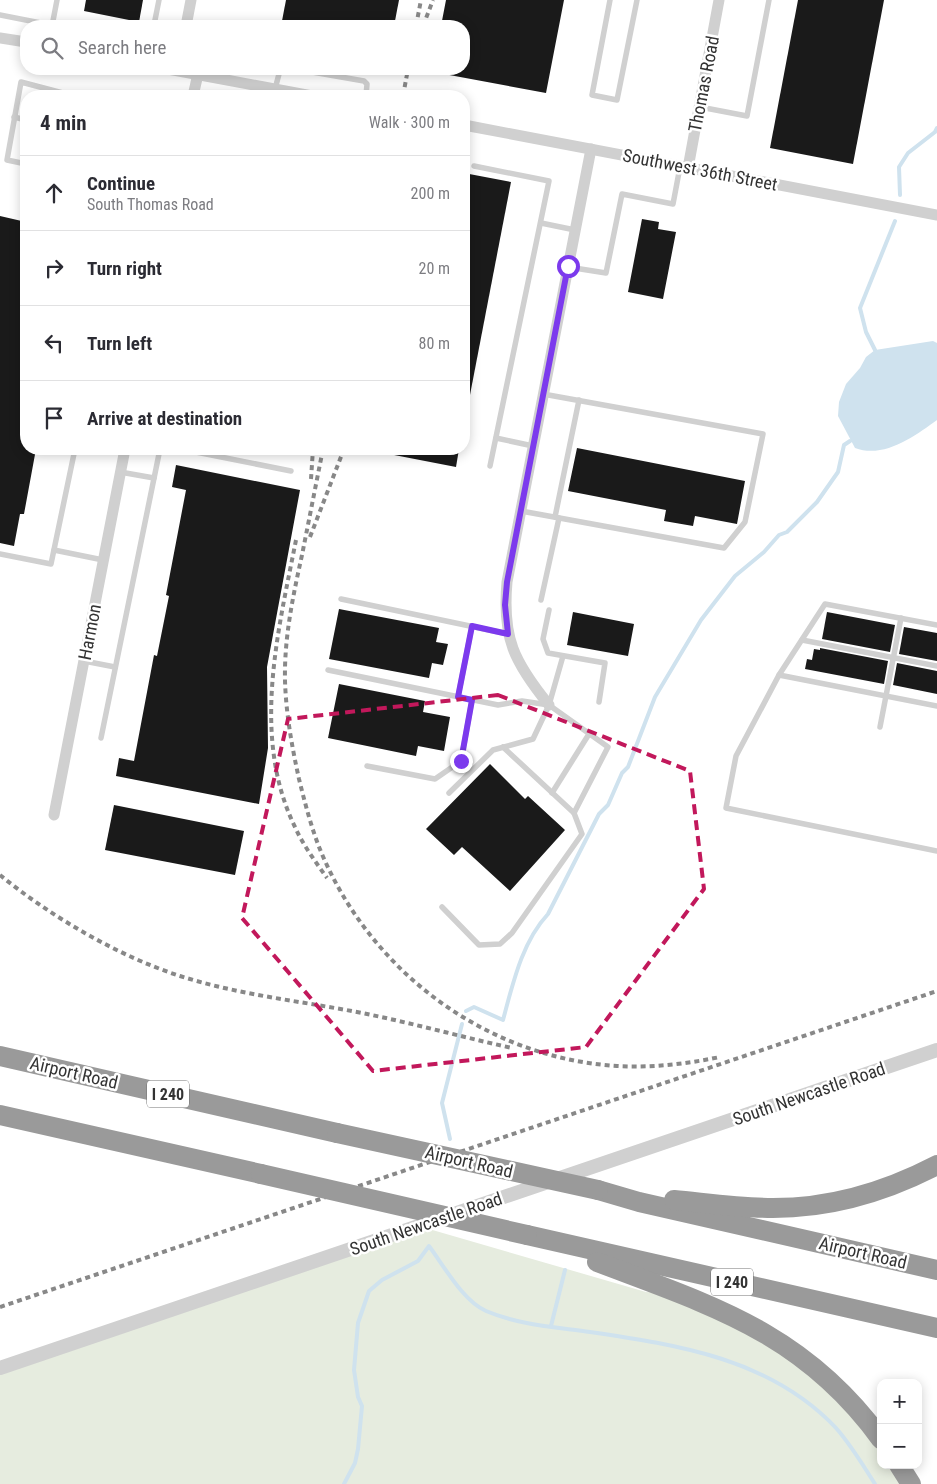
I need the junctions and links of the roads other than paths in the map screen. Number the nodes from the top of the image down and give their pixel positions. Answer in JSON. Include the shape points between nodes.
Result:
{"nodes":[{"id":1,"x":58,"y":0,"type":"edge"},
{"id":2,"x":159,"y":0,"type":"edge"},
{"id":3,"x":191,"y":0,"type":"edge"},
{"id":4,"x":610,"y":0,"type":"edge"},
{"id":5,"x":637,"y":0,"type":"edge"},
{"id":6,"x":719,"y":0,"type":"edge"},
{"id":7,"x":769,"y":0,"type":"edge"},
{"id":8,"x":0,"y":15,"type":"edge"},
{"id":9,"x":25,"y":20,"type":"edge"},
{"id":10,"x":55,"y":20,"type":"edge"},
{"id":11,"x":155,"y":20,"type":"edge"},
{"id":12,"x":187,"y":20,"type":"edge"},
{"id":13,"x":0,"y":38,"type":"edge"},
{"id":14,"x":20,"y":41,"type":"edge"},
{"id":15,"x":198,"y":75,"type":"edge"},
{"id":16,"x":203,"y":75,"type":"edge"},
{"id":17,"x":279,"y":75,"type":"edge"},
{"id":18,"x":330,"y":75,"type":"edge"},
{"id":19,"x":276,"y":89,"type":"junction"},
{"id":20,"x":51,"y":90,"type":"edge"},
{"id":21,"x":195,"y":90,"type":"edge"},
{"id":22,"x":281,"y":90,"type":"edge"},
{"id":23,"x":366,"y":90,"type":"edge"},
{"id":24,"x":700,"y":107,"type":"junction"},
{"id":25,"x":14,"y":117,"type":"junction"},
{"id":26,"x":20,"y":118,"type":"edge"},
{"id":27,"x":470,"y":126,"type":"edge"},
{"id":28,"x":591,"y":149,"type":"junction"},
{"id":29,"x":20,"y":163,"type":"edge"},
{"id":30,"x":474,"y":166,"type":"dead end"},
{"id":31,"x":684,"y":167,"type":"junction"},
{"id":32,"x":937,"y":215,"type":"edge"},
{"id":33,"x":541,"y":223,"type":"junction"},
{"id":34,"x":575,"y":230,"type":"junction"},
{"id":35,"x":568,"y":266,"type":"junction"},
{"id":36,"x":544,"y":394,"type":"junction"},
{"id":37,"x":578,"y":400,"type":"junction"},
{"id":38,"x":496,"y":438,"type":"junction"},
{"id":39,"x":533,"y":446,"type":"junction"},
{"id":40,"x":74,"y":455,"type":"edge"},
{"id":41,"x":124,"y":455,"type":"edge"},
{"id":42,"x":159,"y":455,"type":"edge"},
{"id":43,"x":211,"y":455,"type":"edge"},
{"id":44,"x":490,"y":466,"type":"dead end"},
{"id":45,"x":291,"y":471,"type":"dead end"},
{"id":46,"x":120,"y":472,"type":"junction"},
{"id":47,"x":154,"y":478,"type":"junction"},
{"id":48,"x":521,"y":511,"type":"junction"},
{"id":49,"x":557,"y":518,"type":"junction"},
{"id":50,"x":54,"y":550,"type":"junction"},
{"id":51,"x":0,"y":554,"type":"edge"},
{"id":52,"x":104,"y":560,"type":"junction"},
{"id":53,"x":341,"y":599,"type":"dead end"},
{"id":54,"x":541,"y":600,"type":"dead end"},
{"id":55,"x":549,"y":610,"type":"dead end"},
{"id":56,"x":901,"y":618,"type":"junction"},
{"id":57,"x":937,"y":625,"type":"edge"},
{"id":58,"x":472,"y":626,"type":"junction"},
{"id":59,"x":508,"y":634,"type":"junction"},
{"id":60,"x":802,"y":640,"type":"junction"},
{"id":61,"x":563,"y":656,"type":"junction"},
{"id":62,"x":893,"y":658,"type":"junction"},
{"id":63,"x":84,"y":661,"type":"junction"},
{"id":64,"x":937,"y":666,"type":"edge"},
{"id":65,"x":115,"y":668,"type":"junction"},
{"id":66,"x":328,"y":670,"type":"dead end"},
{"id":67,"x":779,"y":675,"type":"junction"},
{"id":68,"x":886,"y":696,"type":"junction"},
{"id":69,"x":458,"y":697,"type":"junction"},
{"id":70,"x":472,"y":700,"type":"junction"},
{"id":71,"x":599,"y":702,"type":"dead end"},
{"id":72,"x":549,"y":705,"type":"junction"},
{"id":73,"x":937,"y":706,"type":"edge"},
{"id":74,"x":880,"y":726,"type":"dead end"},
{"id":75,"x":590,"y":734,"type":"junction"},
{"id":76,"x":101,"y":738,"type":"dead end"},
{"id":77,"x":503,"y":747,"type":"junction"},
{"id":78,"x":367,"y":766,"type":"dead end"},
{"id":79,"x":449,"y":793,"type":"dead end"},
{"id":80,"x":552,"y":793,"type":"junction"},
{"id":81,"x":574,"y":813,"type":"junction"},
{"id":82,"x":54,"y":815,"type":"dead end"},
{"id":83,"x":937,"y":851,"type":"edge"},
{"id":84,"x":442,"y":907,"type":"dead end"},
{"id":85,"x":937,"y":1050,"type":"edge"},
{"id":86,"x":0,"y":1056,"type":"edge"},
{"id":87,"x":0,"y":1115,"type":"edge"},
{"id":88,"x":937,"y":1165,"type":"edge"},
{"id":89,"x":642,"y":1200,"type":"junction"},
{"id":90,"x":527,"y":1235,"type":"junction"},
{"id":91,"x":937,"y":1270,"type":"edge"},
{"id":92,"x":937,"y":1328,"type":"edge"},
{"id":93,"x":0,"y":1368,"type":"edge"},
{"id":94,"x":877,"y":1434,"type":"edge"},
{"id":95,"x":902,"y":1469,"type":"edge"},
{"id":96,"x":911,"y":1484,"type":"edge"}],
"edges":[{"from":1,"to":10,"type":"lane"},
{"from":2,"to":11,"type":"lane"},
{"from":3,"to":12,"type":"street"},
{"from":4,"to":5,"type":"lane","via":[[592,95],[617,100]]},
{"from":6,"to":24,"type":"street","name":"Thomas Road"},
{"from":7,"to":24,"type":"lane","via":[[747,116]]},
{"from":8,"to":9,"type":"lane"},
{"from":13,"to":14,"type":"street"},
{"from":15,"to":21,"type":"street"},
{"from":16,"to":19,"type":"street"},
{"from":17,"to":19,"type":"lane"},
{"from":18,"to":23,"type":"lane","via":[[364,81]]},
{"from":19,"to":22,"type":"street"},
{"from":20,"to":25,"type":"lane","via":[[20,82]]},
{"from":24,"to":31,"type":"street","name":"Thomas Road"},
{"from":25,"to":26,"type":"lane"},
{"from":25,"to":29,"type":"lane","via":[[7,160]]},
{"from":27,"to":28,"type":"street","name":"Southwest 36th Street"},
{"from":28,"to":31,"type":"street","name":"Southwest 36th Street"},
{"from":28,"to":34,"type":"street"},
{"from":30,"to":33,"type":"lane","via":[[549,181]]},
{"from":31,"to":32,"type":"street","name":"Southwest 36th Street"},
{"from":31,"to":35,"type":"lane","via":[[673,204],[622,194],[606,273]]},
{"from":33,"to":34,"type":"lane"},
{"from":33,"to":38,"type":"lane"},
{"from":34,"to":35,"type":"street"},
{"from":35,"to":36,"type":"street"},
{"from":36,"to":37,"type":"lane"},
{"from":36,"to":39,"type":"street"},
{"from":37,"to":49,"type":"lane"},
{"from":37,"to":49,"type":"lane","via":[[763,434],[745,522],[724,548]]},
{"from":38,"to":39,"type":"lane"},
{"from":38,"to":44,"type":"lane"},
{"from":39,"to":48,"type":"street"},
{"from":40,"to":50,"type":"lane"},
{"from":41,"to":46,"type":"street","name":"Harmon"},
{"from":42,"to":47,"type":"lane"},
{"from":43,"to":45,"type":"lane"},
{"from":46,"to":47,"type":"lane"},
{"from":46,"to":52,"type":"street","name":"Harmon"},
{"from":47,"to":65,"type":"lane"},
{"from":48,"to":49,"type":"lane"},
{"from":48,"to":59,"type":"street","via":[[507,582]]},
{"from":49,"to":54,"type":"lane"},
{"from":50,"to":51,"type":"lane","via":[[51,564]]},
{"from":50,"to":52,"type":"lane"},
{"from":52,"to":63,"type":"street","name":"Harmon"},
{"from":53,"to":58,"type":"lane"},
{"from":55,"to":61,"type":"lane","via":[[543,639],[548,653]]},
{"from":56,"to":57,"type":"lane"},
{"from":56,"to":60,"type":"lane","via":[[825,604]]},
{"from":56,"to":62,"type":"lane"},
{"from":58,"to":59,"type":"lane"},
{"from":58,"to":69,"type":"lane"},
{"from":59,"to":72,"type":"street","via":[[527,678]]},
{"from":60,"to":62,"type":"lane"},
{"from":60,"to":67,"type":"lane"},
{"from":61,"to":71,"type":"lane","via":[[605,663]]},
{"from":61,"to":72,"type":"lane"},
{"from":62,"to":64,"type":"lane"},
{"from":62,"to":68,"type":"lane"},
{"from":63,"to":65,"type":"lane"},
{"from":63,"to":82,"type":"street","name":"Harmon"},
{"from":65,"to":76,"type":"lane"},
{"from":66,"to":69,"type":"lane"},
{"from":67,"to":68,"type":"lane"},
{"from":67,"to":83,"type":"lane","via":[[736,756],[726,808]]},
{"from":68,"to":73,"type":"lane"},
{"from":68,"to":74,"type":"lane"},
{"from":69,"to":70,"type":"lane"},
{"from":70,"to":72,"type":"lane","via":[[498,705],[522,701]]},
{"from":70,"to":78,"type":"lane","via":[[461,761],[435,779]]},
{"from":72,"to":75,"type":"lane"},
{"from":72,"to":77,"type":"lane","via":[[533,739]]},
{"from":75,"to":80,"type":"lane"},
{"from":75,"to":81,"type":"lane","via":[[608,747]]},
{"from":77,"to":79,"type":"lane","via":[[493,750]]},
{"from":77,"to":80,"type":"lane"},
{"from":80,"to":81,"type":"lane"},
{"from":81,"to":84,"type":"lane","via":[[582,834],[512,933],[500,944],[479,945]]},
{"from":85,"to":93,"type":"street","name":"South Newcastle Road"},
{"from":86,"to":89,"type":"highway","name":"Airport Road","number":"I 240","bridge":true},
{"from":87,"to":90,"type":"highway","number":"I 240","bridge":true},
{"from":88,"to":89,"type":"highway","via":[[883,1189],[824,1204],[770,1208]]},
{"from":89,"to":91,"type":"highway","name":"Airport Road","number":"I 240"},
{"from":90,"to":92,"type":"highway","number":"I 240"},
{"from":90,"to":94,"type":"highway","via":[[718,1308],[758,1328],[818,1370]]},
{"from":95,"to":96,"type":"highway"}]}
